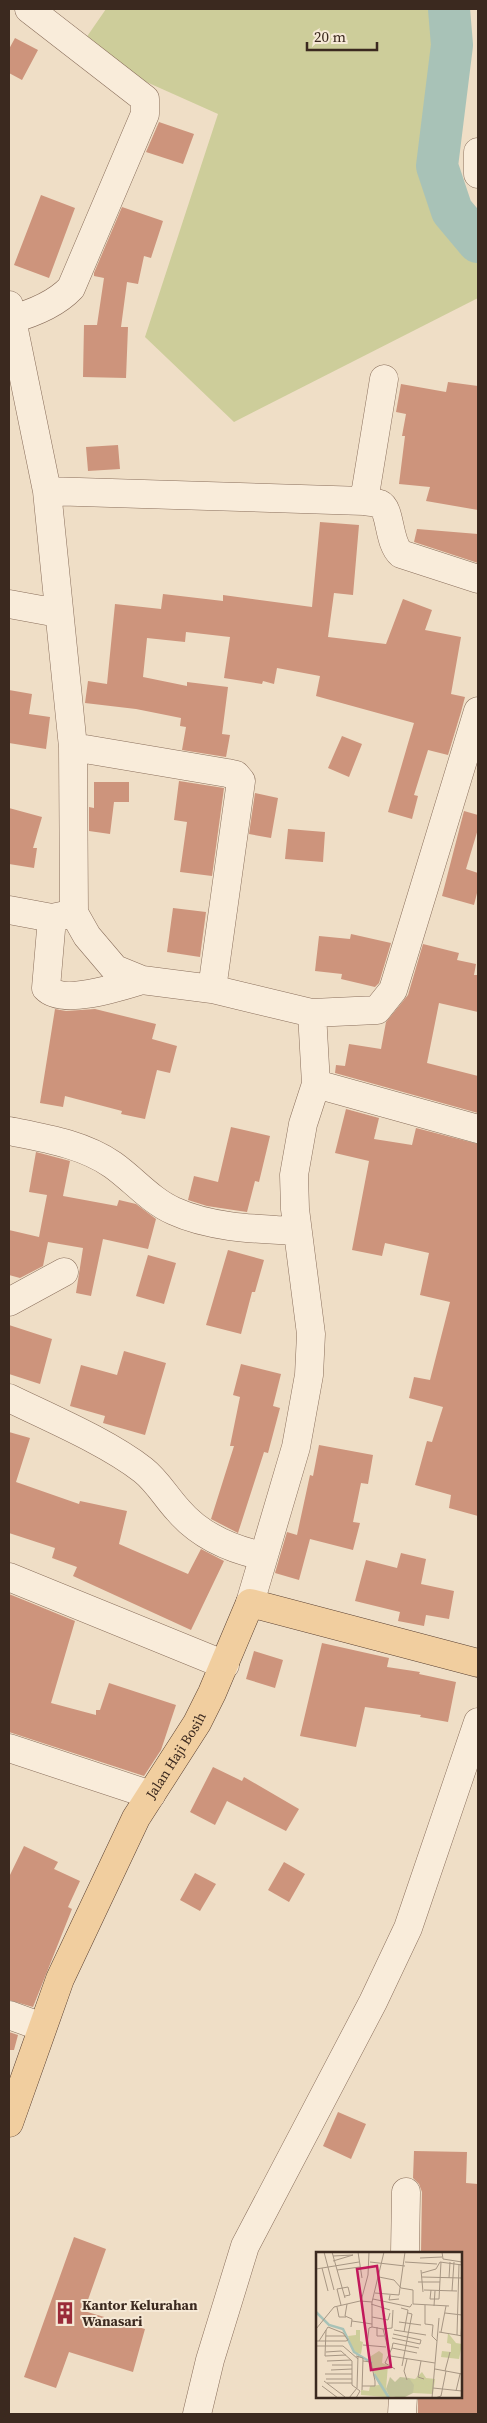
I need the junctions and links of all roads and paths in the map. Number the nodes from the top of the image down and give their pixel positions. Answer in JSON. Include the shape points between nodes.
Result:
{"nodes":[{"id":1,"x":29,"y":9,"type":"edge"},
{"id":2,"x":478,"y":152,"type":"edge"},
{"id":3,"x":478,"y":174,"type":"edge"},
{"id":4,"x":10,"y":315,"type":"edge"},
{"id":5,"x":384,"y":379,"type":"dead end"},
{"id":6,"x":47,"y":491,"type":"junction"},
{"id":7,"x":364,"y":501,"type":"junction"},
{"id":8,"x":478,"y":579,"type":"edge"},
{"id":9,"x":9,"y":604,"type":"edge"},
{"id":10,"x":58,"y":613,"type":"junction"},
{"id":11,"x":478,"y":710,"type":"edge"},
{"id":12,"x":73,"y":747,"type":"junction"},
{"id":13,"x":9,"y":910,"type":"edge"},
{"id":14,"x":63,"y":916,"type":"junction"},
{"id":15,"x":142,"y":980,"type":"junction"},
{"id":16,"x":212,"y":989,"type":"junction"},
{"id":17,"x":312,"y":1013,"type":"junction"},
{"id":18,"x":316,"y":1084,"type":"junction"},
{"id":19,"x":478,"y":1129,"type":"edge"},
{"id":20,"x":9,"y":1131,"type":"edge"},
{"id":21,"x":298,"y":1230,"type":"junction"},
{"id":22,"x":64,"y":1272,"type":"dead end"},
{"id":23,"x":9,"y":1302,"type":"edge"},
{"id":24,"x":9,"y":1398,"type":"edge"},
{"id":25,"x":263,"y":1556,"type":"junction"},
{"id":26,"x":9,"y":1577,"type":"edge"},
{"id":27,"x":250,"y":1603,"type":"junction"},
{"id":28,"x":478,"y":1663,"type":"edge"},
{"id":29,"x":225,"y":1665,"type":"junction"},
{"id":30,"x":478,"y":1722,"type":"edge"},
{"id":31,"x":9,"y":1748,"type":"edge"},
{"id":32,"x":151,"y":1795,"type":"junction"},
{"id":33,"x":9,"y":2014,"type":"edge"},
{"id":34,"x":42,"y":2026,"type":"junction"},
{"id":35,"x":9,"y":2123,"type":"edge"},
{"id":36,"x":406,"y":2192,"type":"dead end"},
{"id":37,"x":405,"y":2252,"type":"edge"},
{"id":38,"x":403,"y":2398,"type":"edge"},
{"id":39,"x":197,"y":2414,"type":"edge"},
{"id":40,"x":402,"y":2414,"type":"edge"}],
"edges":[{"from":1,"to":4,"type":"street","via":[[145,99],[145,114],[71,288],[47,306]]},
{"from":2,"to":3,"type":"street"},
{"from":4,"to":6,"type":"street"},
{"from":5,"to":7,"type":"street"},
{"from":6,"to":7,"type":"street"},
{"from":6,"to":10,"type":"street"},
{"from":7,"to":8,"type":"street","via":[[380,504],[384,509],[393,544],[401,554]]},
{"from":9,"to":10,"type":"street"},
{"from":10,"to":12,"type":"street"},
{"from":11,"to":17,"type":"street","via":[[393,990],[376,1010]]},
{"from":12,"to":14,"type":"street"},
{"from":12,"to":16,"type":"street","via":[[227,773],[242,781]]},
{"from":13,"to":14,"type":"street"},
{"from":14,"to":15,"type":"street","via":[[115,969]]},
{"from":14,"to":15,"type":"street","via":[[46,988],[50,992],[99,993]]},
{"from":15,"to":16,"type":"street"},
{"from":16,"to":17,"type":"street"},
{"from":17,"to":18,"type":"street"},
{"from":18,"to":19,"type":"street"},
{"from":18,"to":21,"type":"street","via":[[303,1124],[294,1175]]},
{"from":20,"to":21,"type":"street","via":[[92,1152],[112,1164],[163,1206],[195,1219],[250,1228]]},
{"from":21,"to":25,"type":"street","via":[[312,1334],[309,1375],[296,1447]]},
{"from":22,"to":23,"type":"street"},
{"from":24,"to":25,"type":"street","via":[[126,1458],[156,1482],[179,1512],[200,1530],[234,1549]]},
{"from":25,"to":27,"type":"street"},
{"from":26,"to":29,"type":"street"},
{"from":27,"to":28,"type":"main road"},
{"from":27,"to":29,"type":"main road","name":"Jalan Haji Bosih"},
{"from":29,"to":32,"type":"main road","name":"Jalan Haji Bosih","via":[[197,1723]]},
{"from":30,"to":39,"type":"street","via":[[408,1928],[373,2002],[245,2246]]},
{"from":31,"to":32,"type":"street"},
{"from":32,"to":34,"type":"main road","name":"Jalan Haji Bosih","via":[[132,1826],[60,1979]]},
{"from":33,"to":34,"type":"street"},
{"from":34,"to":35,"type":"main road","name":"Jalan Haji Bosih"},
{"from":36,"to":37,"type":"street"},
{"from":38,"to":40,"type":"street"}]}
